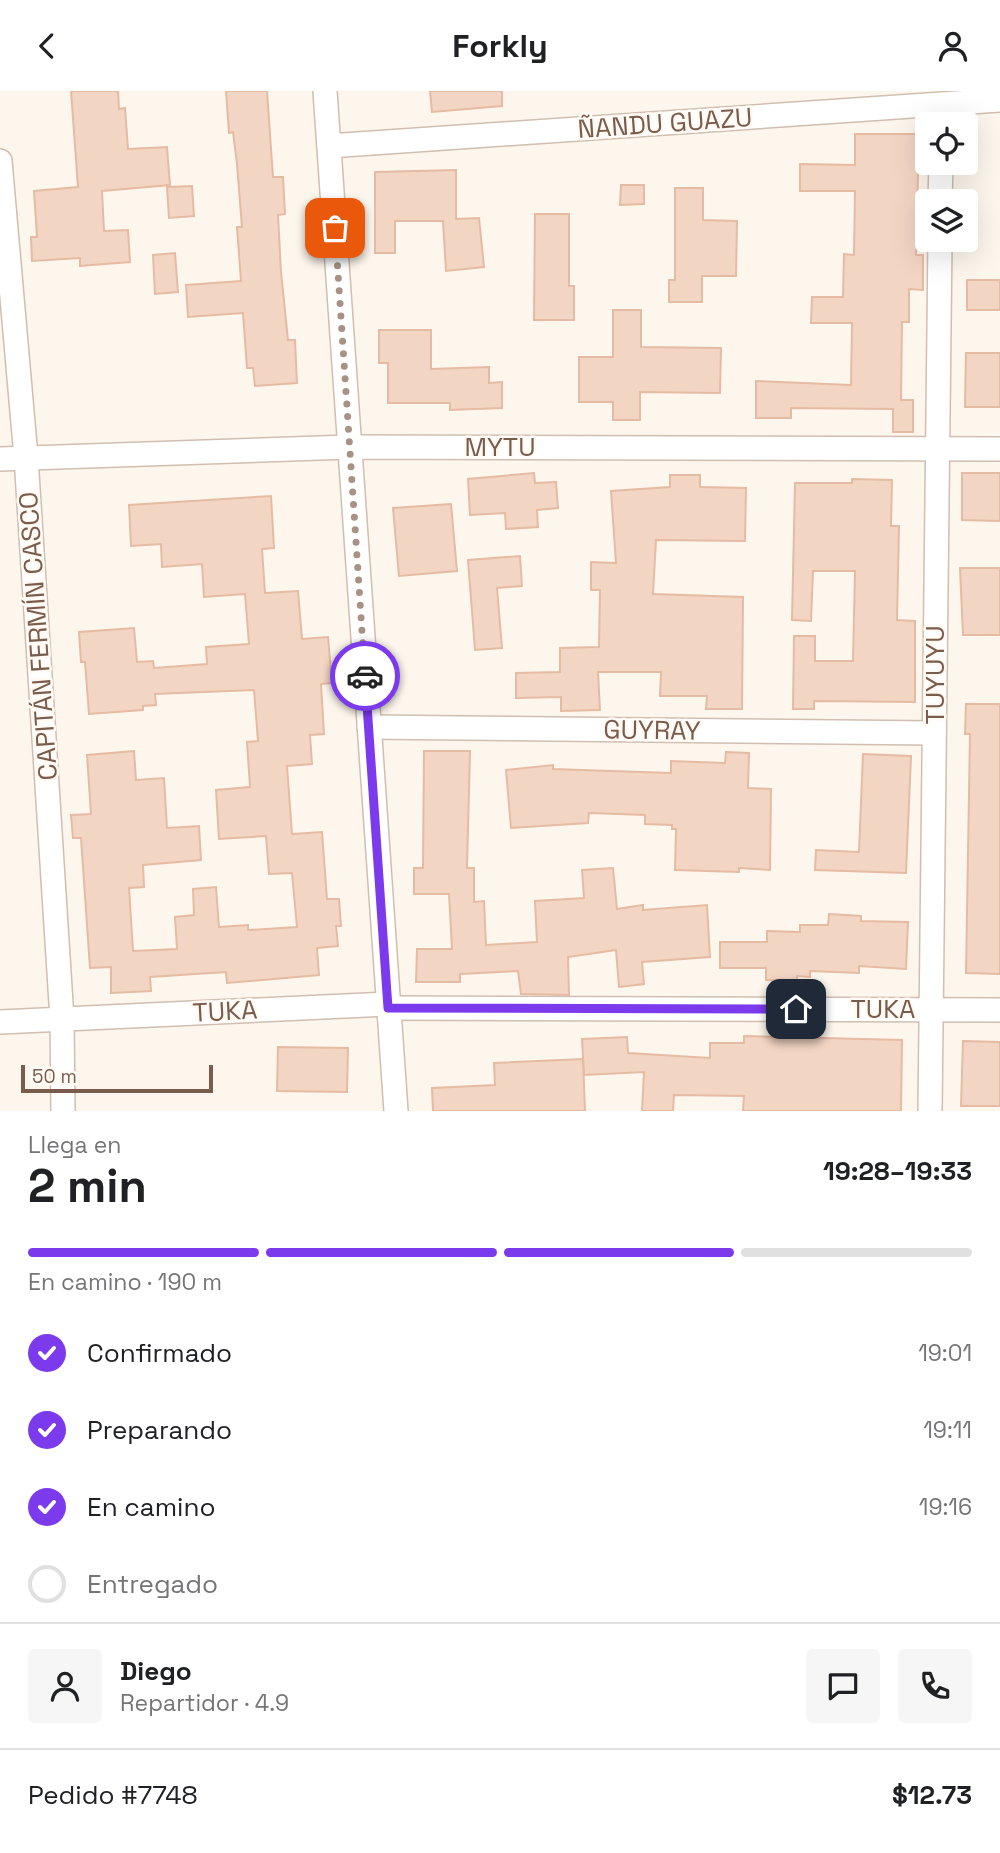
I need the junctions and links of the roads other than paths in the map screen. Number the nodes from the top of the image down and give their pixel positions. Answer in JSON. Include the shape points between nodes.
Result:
{"nodes":[{"id":1,"x":325,"y":91,"type":"edge"},
{"id":2,"x":1000,"y":100,"type":"edge"},
{"id":3,"x":950,"y":112,"type":"edge"},
{"id":4,"x":915,"y":115,"type":"edge"},
{"id":5,"x":329,"y":146,"type":"junction"},
{"id":6,"x":0,"y":161,"type":"edge"},
{"id":7,"x":940,"y":252,"type":"edge"},
{"id":8,"x":349,"y":447,"type":"junction"},
{"id":9,"x":936,"y":449,"type":"junction"},
{"id":10,"x":1000,"y":449,"type":"edge"},
{"id":11,"x":26,"y":457,"type":"junction"},
{"id":12,"x":0,"y":459,"type":"edge"},
{"id":13,"x":369,"y":727,"type":"junction"},
{"id":14,"x":934,"y":733,"type":"junction"},
{"id":15,"x":388,"y":1006,"type":"junction"},
{"id":16,"x":932,"y":1009,"type":"junction"},
{"id":17,"x":1000,"y":1010,"type":"edge"},
{"id":18,"x":62,"y":1019,"type":"junction"},
{"id":19,"x":0,"y":1022,"type":"edge"},
{"id":20,"x":63,"y":1111,"type":"edge"},
{"id":21,"x":396,"y":1111,"type":"edge"},
{"id":22,"x":930,"y":1111,"type":"edge"}],
"edges":[{"from":1,"to":5,"type":"street"},
{"from":2,"to":3,"type":"street","name":"ÑANDU GUAZU"},
{"from":4,"to":5,"type":"street","name":"ÑANDU GUAZU"},
{"from":5,"to":8,"type":"street"},
{"from":6,"to":11,"type":"street","name":"CAPITÁN FERMÍN CASCO"},
{"from":7,"to":9,"type":"street","name":"TUYUYU"},
{"from":8,"to":9,"type":"street","name":"MYTU"},
{"from":8,"to":11,"type":"street","name":"MYTU"},
{"from":8,"to":13,"type":"street"},
{"from":9,"to":10,"type":"street","name":"MYTU"},
{"from":9,"to":14,"type":"street","name":"TUYUYU"},
{"from":11,"to":12,"type":"street","name":"MYTU"},
{"from":11,"to":18,"type":"street","name":"CAPITÁN FERMÍN CASCO"},
{"from":13,"to":14,"type":"street","name":"GUYRAY"},
{"from":13,"to":15,"type":"street"},
{"from":14,"to":16,"type":"street","name":"TUYUYU"},
{"from":15,"to":16,"type":"street","name":"TUKA"},
{"from":15,"to":18,"type":"street","name":"TUKA"},
{"from":15,"to":21,"type":"street"},
{"from":16,"to":17,"type":"street","name":"TUKA"},
{"from":16,"to":22,"type":"street","name":"TUYUYU"},
{"from":18,"to":19,"type":"street","name":"TUKA"},
{"from":18,"to":20,"type":"street","name":"CAPITÁN FERMÍN CASCO"}]}
